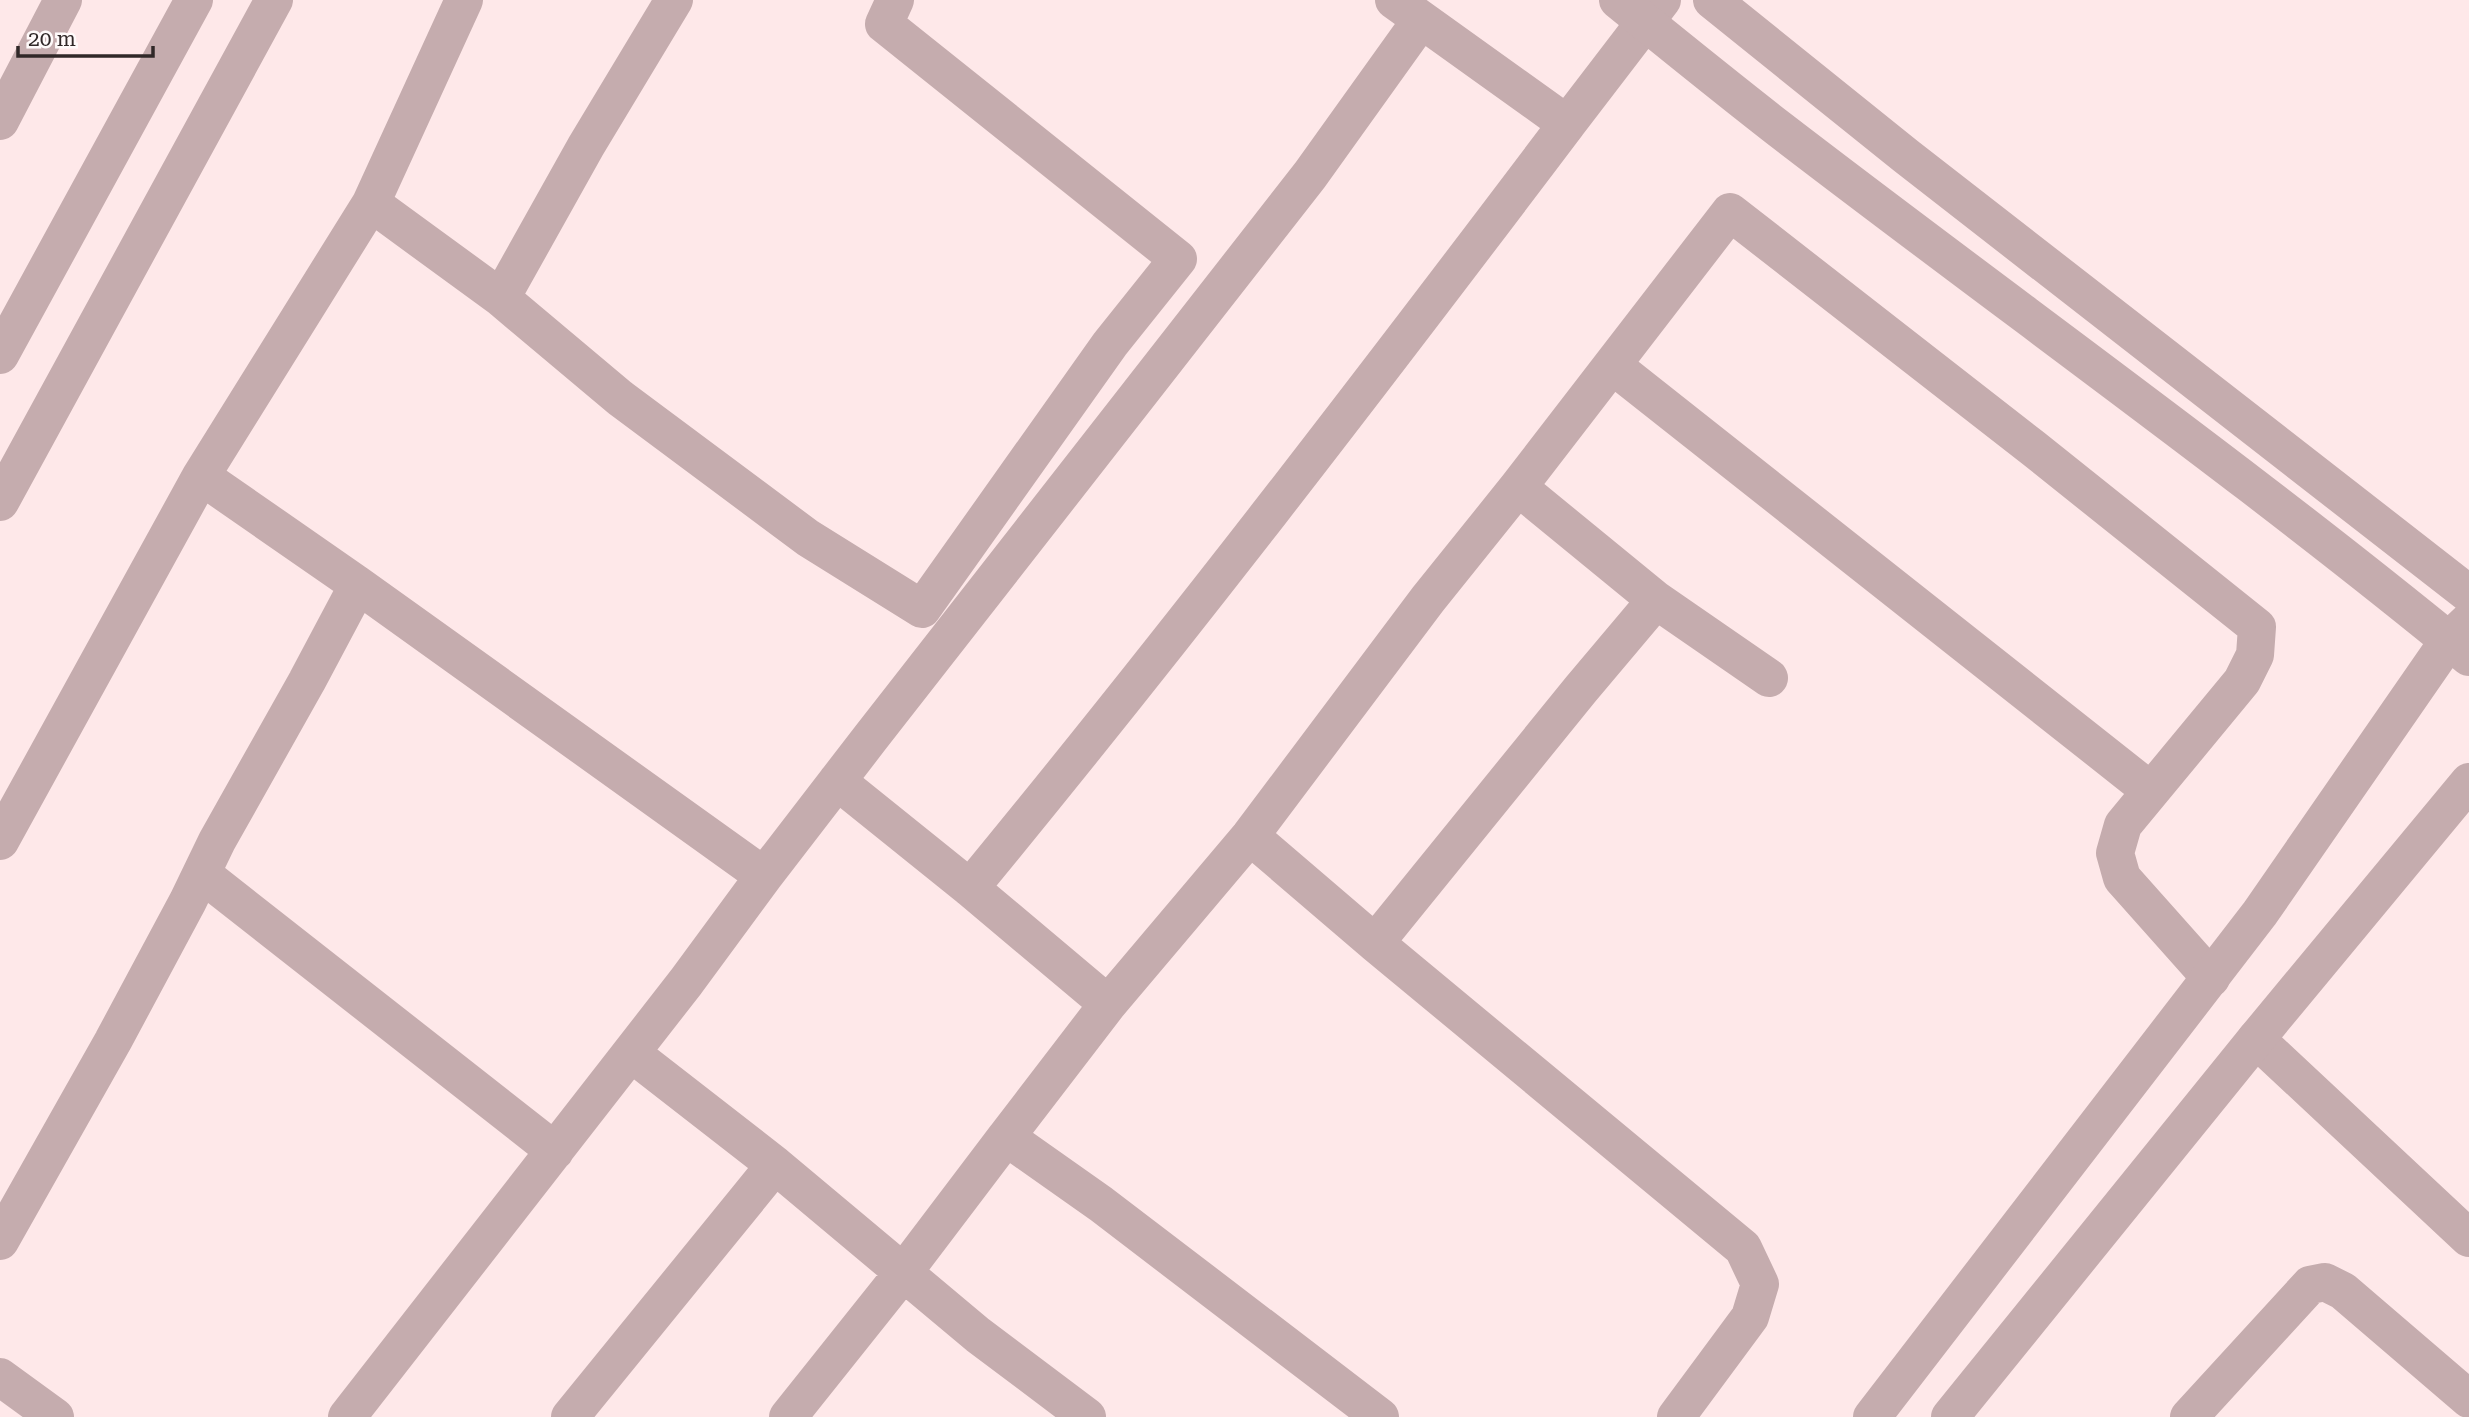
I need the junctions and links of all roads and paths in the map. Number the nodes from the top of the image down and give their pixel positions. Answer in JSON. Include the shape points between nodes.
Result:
{"nodes":[{"id":1,"x":63,"y":0,"type":"edge"},
{"id":2,"x":194,"y":0,"type":"edge"},
{"id":3,"x":274,"y":0,"type":"edge"},
{"id":4,"x":464,"y":0,"type":"edge"},
{"id":5,"x":674,"y":0,"type":"edge"},
{"id":6,"x":895,"y":0,"type":"edge"},
{"id":7,"x":1712,"y":0,"type":"edge"},
{"id":8,"x":1642,"y":7,"type":"edge"},
{"id":9,"x":1407,"y":10,"type":"edge"},
{"id":10,"x":0,"y":121,"type":"edge"},
{"id":11,"x":1567,"y":124,"type":"junction"},
{"id":12,"x":371,"y":203,"type":"junction"},
{"id":13,"x":501,"y":298,"type":"junction"},
{"id":14,"x":0,"y":355,"type":"edge"},
{"id":15,"x":1612,"y":365,"type":"junction"},
{"id":16,"x":201,"y":476,"type":"junction"},
{"id":17,"x":1518,"y":487,"type":"junction"},
{"id":18,"x":0,"y":502,"type":"edge"},
{"id":19,"x":358,"y":585,"type":"junction"},
{"id":20,"x":2469,"y":594,"type":"edge"},
{"id":21,"x":1656,"y":600,"type":"junction"},
{"id":22,"x":2462,"y":639,"type":"edge"},
{"id":23,"x":1769,"y":678,"type":"dead end"},
{"id":24,"x":837,"y":781,"type":"junction"},
{"id":25,"x":2469,"y":782,"type":"edge"},
{"id":26,"x":2151,"y":791,"type":"junction"},
{"id":27,"x":1250,"y":836,"type":"junction"},
{"id":28,"x":0,"y":841,"type":"edge"},
{"id":29,"x":202,"y":874,"type":"junction"},
{"id":30,"x":764,"y":876,"type":"junction"},
{"id":31,"x":970,"y":888,"type":"junction"},
{"id":32,"x":1375,"y":943,"type":"junction"},
{"id":33,"x":2211,"y":978,"type":"junction"},
{"id":34,"x":1108,"y":1004,"type":"junction"},
{"id":35,"x":2256,"y":1039,"type":"junction"},
{"id":36,"x":631,"y":1053,"type":"junction"},
{"id":37,"x":1006,"y":1137,"type":"junction"},
{"id":38,"x":555,"y":1151,"type":"junction"},
{"id":39,"x":775,"y":1165,"type":"junction"},
{"id":40,"x":2469,"y":1238,"type":"edge"},
{"id":41,"x":0,"y":1241,"type":"edge"},
{"id":42,"x":903,"y":1273,"type":"junction"},
{"id":43,"x":0,"y":1377,"type":"edge"},
{"id":44,"x":2469,"y":1399,"type":"edge"},
{"id":45,"x":55,"y":1417,"type":"edge"},
{"id":46,"x":347,"y":1417,"type":"edge"},
{"id":47,"x":570,"y":1417,"type":"edge"},
{"id":48,"x":788,"y":1417,"type":"edge"},
{"id":49,"x":1087,"y":1417,"type":"edge"},
{"id":50,"x":1380,"y":1417,"type":"edge"},
{"id":51,"x":1675,"y":1417,"type":"edge"},
{"id":52,"x":1872,"y":1417,"type":"edge"},
{"id":53,"x":1950,"y":1417,"type":"edge"},
{"id":54,"x":2189,"y":1417,"type":"edge"}],
"edges":[{"from":1,"to":10,"type":"street"},
{"from":2,"to":14,"type":"street"},
{"from":3,"to":18,"type":"street"},
{"from":4,"to":12,"type":"street"},
{"from":5,"to":13,"type":"street"},
{"from":6,"to":13,"type":"street","via":[[884,24],[1178,259],[1110,344],[922,609],[797,530],[620,398]]},
{"from":7,"to":20,"type":"street"},
{"from":8,"to":11,"type":"street"},
{"from":8,"to":22,"type":"street","via":[[1777,127]]},
{"from":9,"to":11,"type":"street"},
{"from":9,"to":24,"type":"street","via":[[1310,175]]},
{"from":11,"to":31,"type":"street","via":[[1115,711]]},
{"from":12,"to":13,"type":"street"},
{"from":12,"to":16,"type":"street"},
{"from":15,"to":17,"type":"street"},
{"from":15,"to":26,"type":"street"},
{"from":15,"to":26,"type":"street","via":[[1730,212],[2034,448],[2257,627],[2255,655],[2242,681]]},
{"from":16,"to":19,"type":"street"},
{"from":16,"to":28,"type":"street"},
{"from":17,"to":21,"type":"street"},
{"from":17,"to":27,"type":"street"},
{"from":19,"to":29,"type":"street"},
{"from":19,"to":30,"type":"street"},
{"from":21,"to":23,"type":"street"},
{"from":21,"to":32,"type":"street"},
{"from":22,"to":33,"type":"street"},
{"from":24,"to":30,"type":"street"},
{"from":24,"to":31,"type":"street"},
{"from":25,"to":35,"type":"street"},
{"from":26,"to":33,"type":"street","via":[[2123,825],[2115,853],[2122,878]]},
{"from":27,"to":32,"type":"street"},
{"from":27,"to":34,"type":"street"},
{"from":29,"to":38,"type":"street"},
{"from":29,"to":41,"type":"street"},
{"from":30,"to":36,"type":"street"},
{"from":31,"to":34,"type":"street"},
{"from":32,"to":51,"type":"street","via":[[1743,1248],[1760,1284],[1750,1317]]},
{"from":33,"to":52,"type":"street"},
{"from":34,"to":37,"type":"street"},
{"from":35,"to":40,"type":"street"},
{"from":35,"to":53,"type":"street"},
{"from":36,"to":38,"type":"street"},
{"from":36,"to":39,"type":"street"},
{"from":37,"to":42,"type":"street"},
{"from":37,"to":50,"type":"street"},
{"from":38,"to":46,"type":"street"},
{"from":39,"to":42,"type":"street"},
{"from":39,"to":47,"type":"street"},
{"from":42,"to":48,"type":"street"},
{"from":42,"to":49,"type":"street"},
{"from":43,"to":45,"type":"street"},
{"from":44,"to":54,"type":"street","via":[[2343,1291],[2325,1282],[2310,1285]]}]}
